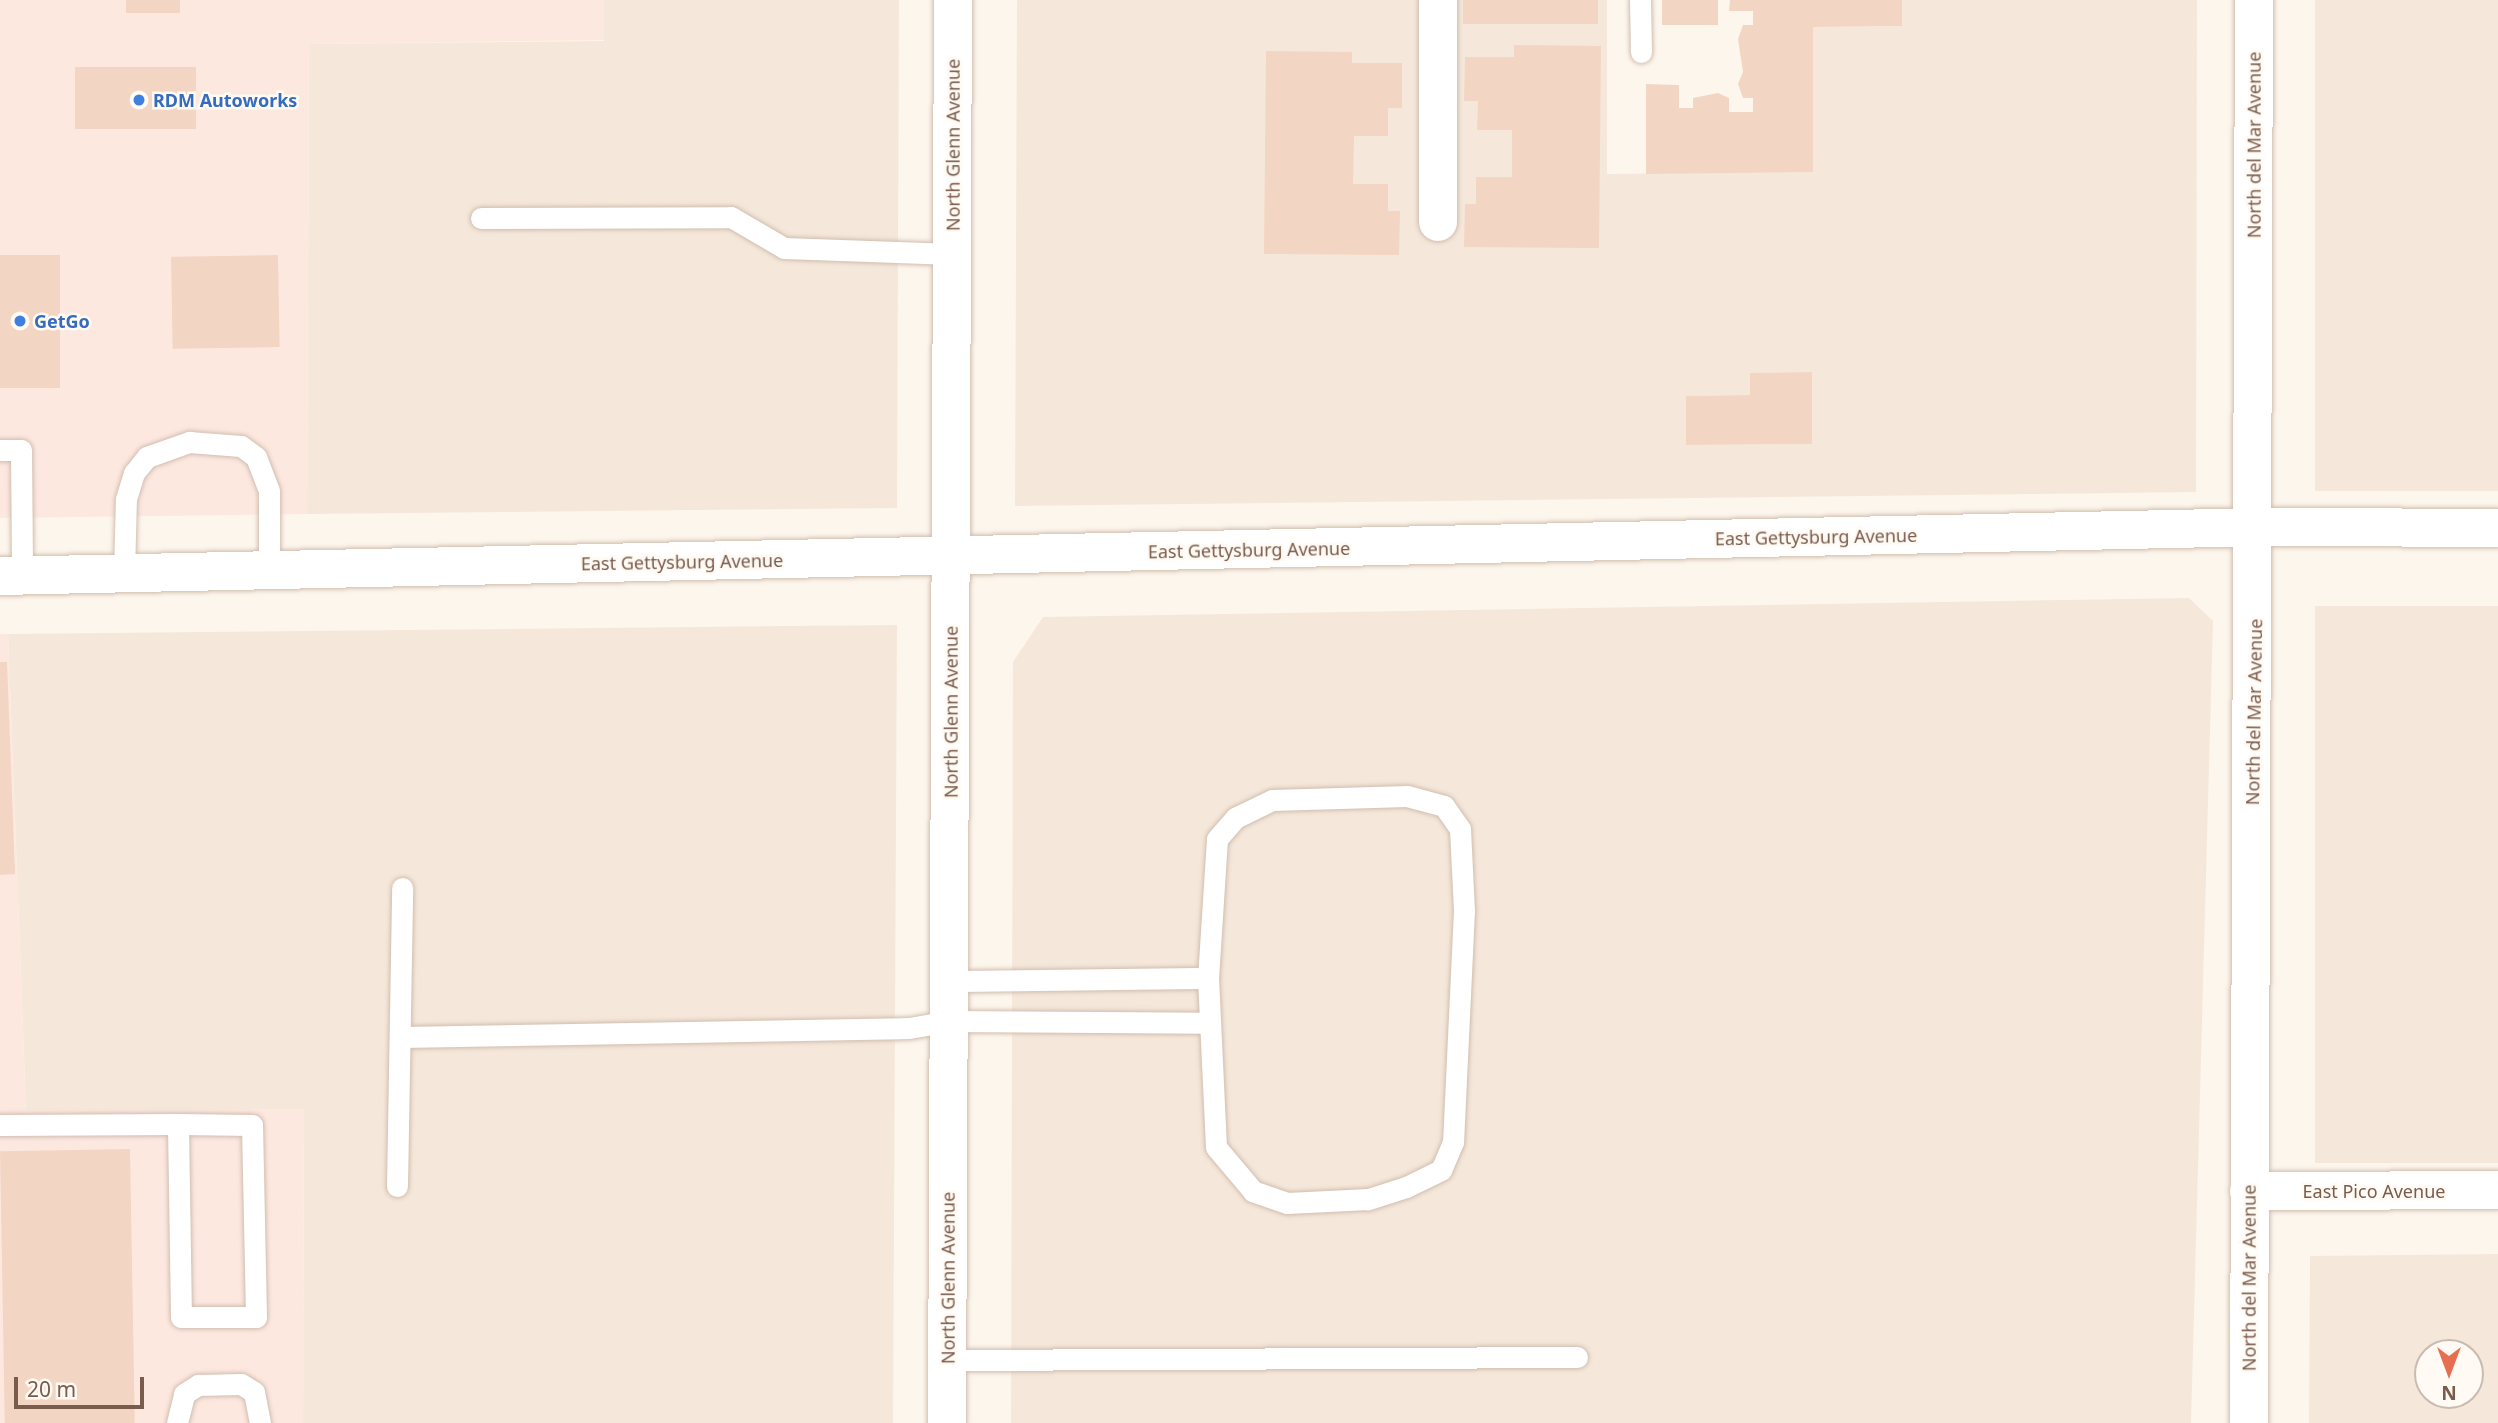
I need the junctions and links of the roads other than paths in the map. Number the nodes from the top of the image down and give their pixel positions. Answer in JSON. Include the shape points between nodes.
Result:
{"nodes":[{"id":1,"x":953,"y":0,"type":"edge"},
{"id":2,"x":1438,"y":0,"type":"edge"},
{"id":3,"x":1640,"y":0,"type":"edge"},
{"id":4,"x":2253,"y":0,"type":"edge"},
{"id":5,"x":1641,"y":52,"type":"dead end"},
{"id":6,"x":481,"y":218,"type":"dead end"},
{"id":7,"x":1438,"y":222,"type":"dead end"},
{"id":8,"x":953,"y":254,"type":"junction"},
{"id":9,"x":0,"y":450,"type":"edge"},
{"id":10,"x":2255,"y":527,"type":"junction"},
{"id":11,"x":2498,"y":528,"type":"edge"},
{"id":12,"x":952,"y":557,"type":"junction"},
{"id":13,"x":269,"y":571,"type":"junction"},
{"id":14,"x":124,"y":573,"type":"junction"},
{"id":15,"x":11,"y":576,"type":"edge"},
{"id":16,"x":402,"y":888,"type":"dead end"},
{"id":17,"x":1208,"y":978,"type":"junction"},
{"id":18,"x":950,"y":981,"type":"junction"},
{"id":19,"x":950,"y":1021,"type":"junction"},
{"id":20,"x":1208,"y":1023,"type":"junction"},
{"id":21,"x":401,"y":1037,"type":"junction"},
{"id":22,"x":178,"y":1124,"type":"junction"},
{"id":23,"x":0,"y":1125,"type":"edge"},
{"id":24,"x":397,"y":1186,"type":"dead end"},
{"id":25,"x":2498,"y":1190,"type":"edge"},
{"id":26,"x":2249,"y":1191,"type":"junction"},
{"id":27,"x":1577,"y":1357,"type":"dead end"},
{"id":28,"x":947,"y":1360,"type":"junction"},
{"id":29,"x":177,"y":1423,"type":"edge"},
{"id":30,"x":260,"y":1423,"type":"edge"},
{"id":31,"x":947,"y":1423,"type":"edge"},
{"id":32,"x":2249,"y":1423,"type":"edge"}],
"edges":[{"from":1,"to":8,"type":"street","name":"North Glenn Avenue"},
{"from":2,"to":7,"type":"street"},
{"from":3,"to":5,"type":"lane"},
{"from":4,"to":10,"type":"street","name":"North del Mar Avenue"},
{"from":6,"to":8,"type":"lane","via":[[731,217],[784,248]]},
{"from":8,"to":12,"type":"street","name":"North Glenn Avenue"},
{"from":9,"to":15,"type":"lane","via":[[21,450]]},
{"from":10,"to":11,"type":"street","name":"East Gettysburg Avenue"},
{"from":10,"to":12,"type":"street","name":"East Gettysburg Avenue"},
{"from":10,"to":26,"type":"street","name":"North del Mar Avenue"},
{"from":12,"to":13,"type":"street","name":"East Gettysburg Avenue"},
{"from":12,"to":18,"type":"street","name":"North Glenn Avenue"},
{"from":13,"to":14,"type":"street","name":"East Gettysburg Avenue"},
{"from":13,"to":14,"type":"lane","via":[[269,491],[256,457],[241,446],[189,442],[147,457],[134,473],[126,499]]},
{"from":14,"to":15,"type":"street","name":"East Gettysburg Avenue"},
{"from":16,"to":21,"type":"lane"},
{"from":17,"to":18,"type":"lane"},
{"from":17,"to":20,"type":"lane"},
{"from":17,"to":20,"type":"lane","via":[[1217,839],[1235,818],[1272,800],[1407,796],[1444,806],[1460,829],[1464,910],[1453,1142],[1441,1170],[1368,1199],[1287,1203],[1253,1191],[1216,1147]]},
{"from":18,"to":19,"type":"street","name":"North Glenn Avenue"},
{"from":19,"to":20,"type":"lane"},
{"from":19,"to":21,"type":"lane","via":[[909,1028]]},
{"from":19,"to":28,"type":"street","name":"North Glenn Avenue"},
{"from":21,"to":24,"type":"lane"},
{"from":22,"to":22,"type":"lane","via":[[252,1125],[256,1317],[181,1317]]},
{"from":22,"to":23,"type":"lane"},
{"from":25,"to":26,"type":"street","name":"East Pico Avenue"},
{"from":26,"to":32,"type":"street","name":"North del Mar Avenue"},
{"from":27,"to":28,"type":"lane"},
{"from":28,"to":31,"type":"street","name":"North Glenn Avenue"},
{"from":29,"to":30,"type":"lane","via":[[184,1394],[198,1385],[241,1384],[254,1392]]}]}
